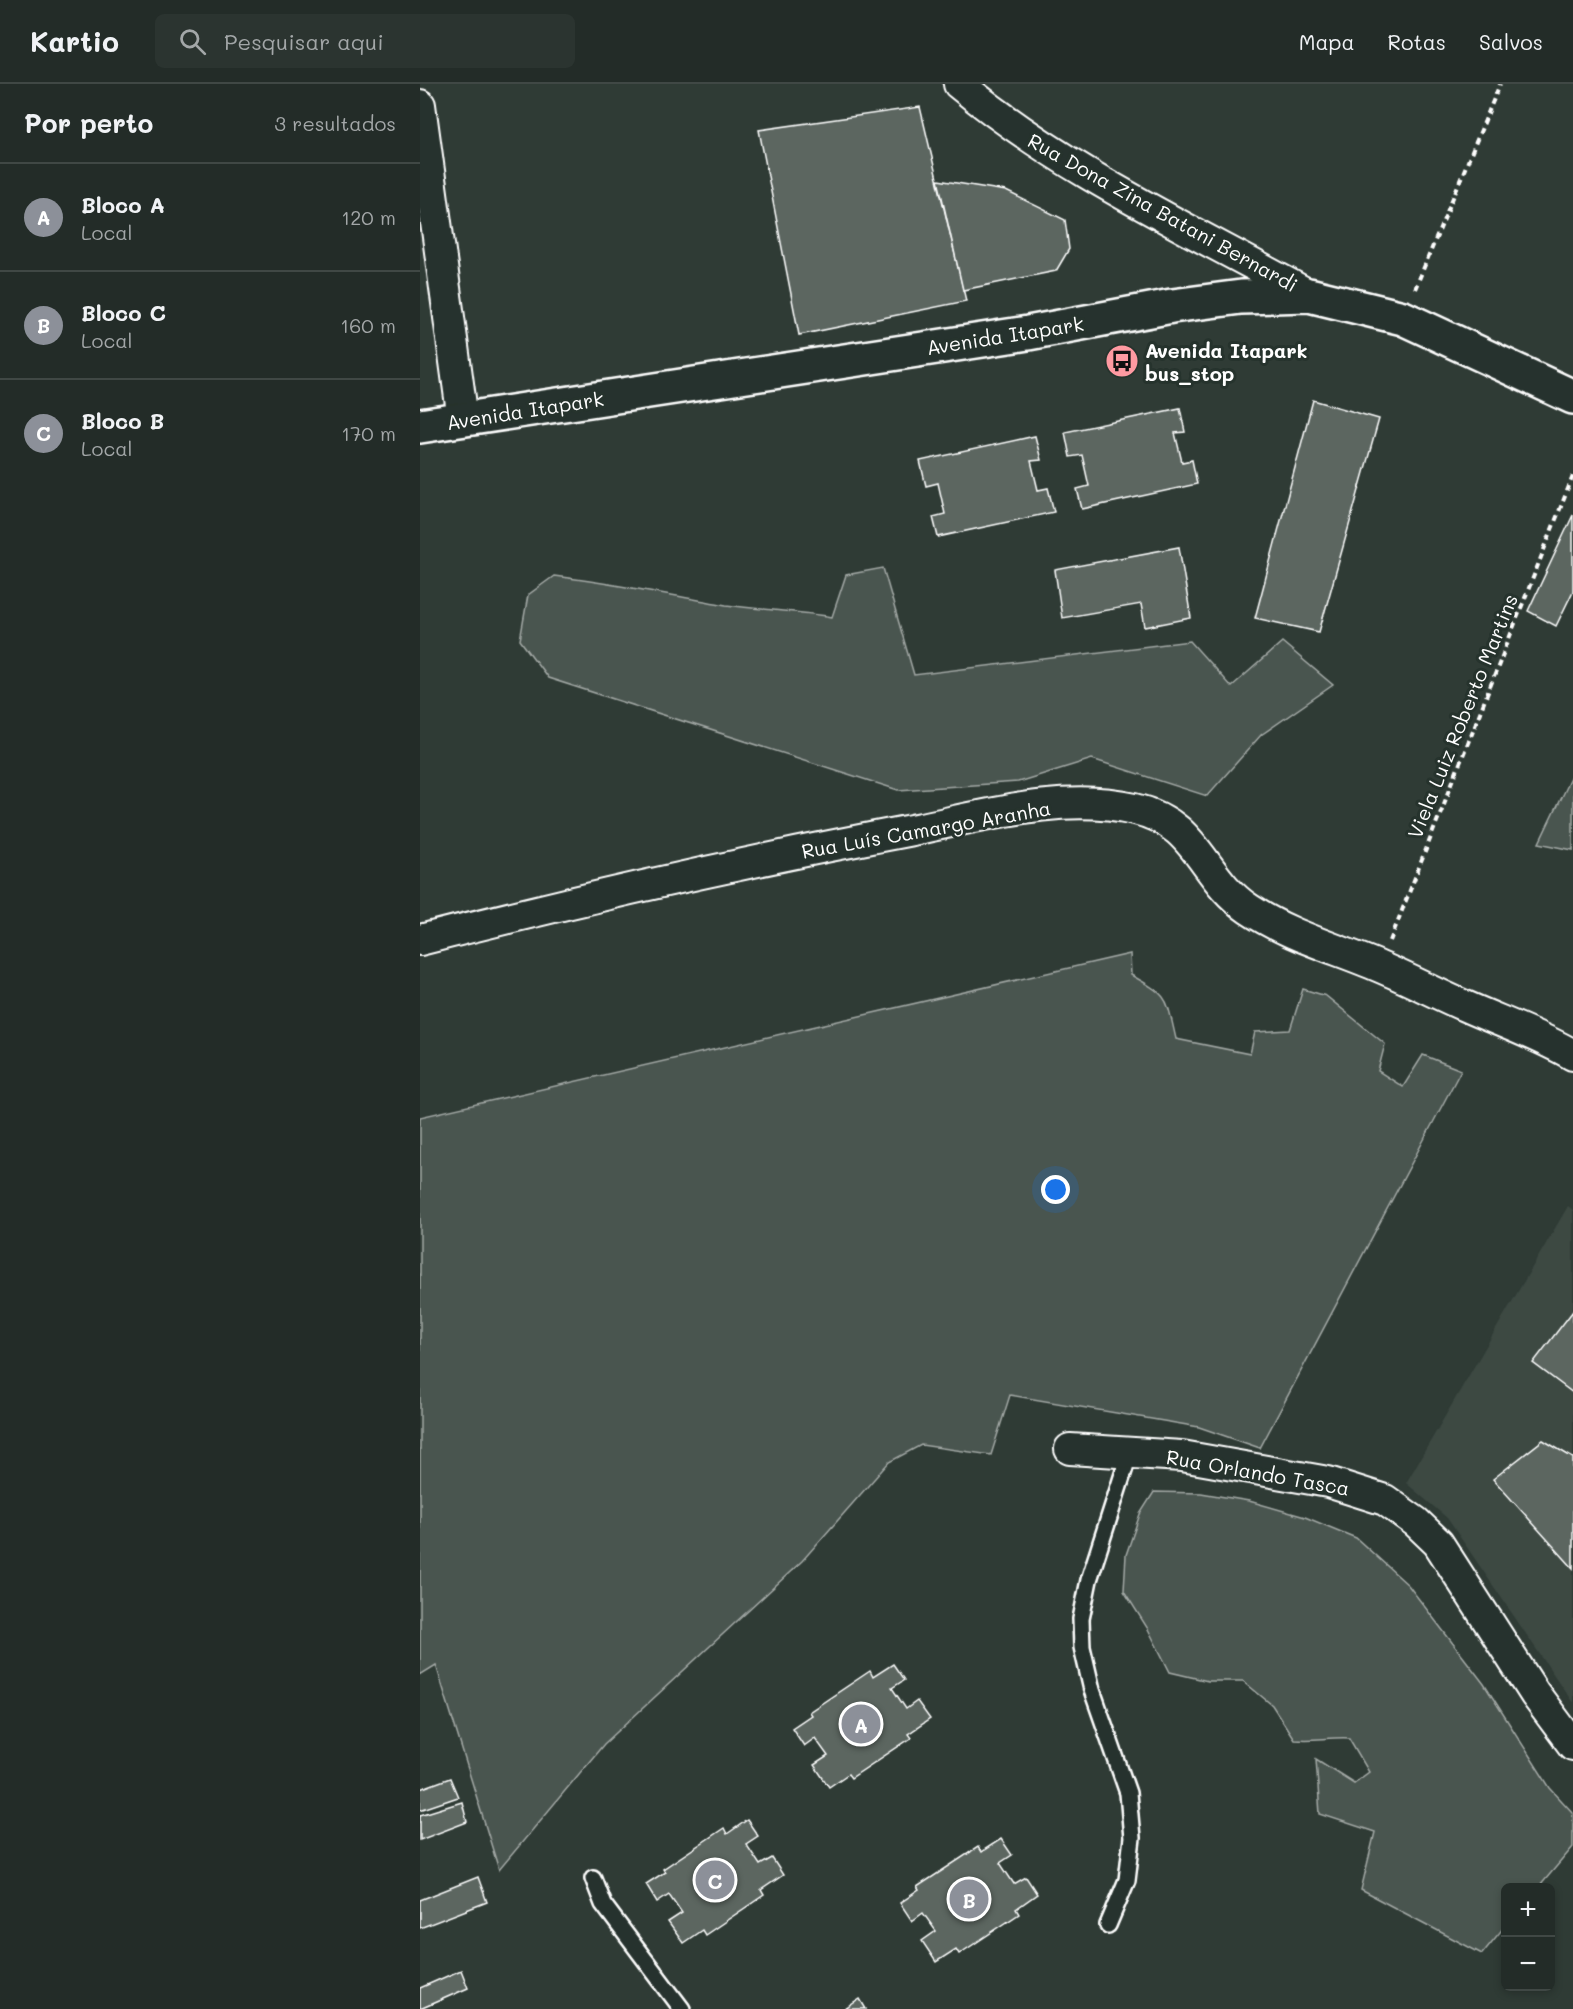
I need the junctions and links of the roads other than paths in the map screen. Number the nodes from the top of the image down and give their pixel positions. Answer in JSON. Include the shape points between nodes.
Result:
{"nodes":[{"id":1,"x":959,"y":84,"type":"edge"},
{"id":2,"x":420,"y":105,"type":"edge"},
{"id":3,"x":1309,"y":295,"type":"junction"},
{"id":4,"x":1573,"y":397,"type":"edge"},
{"id":5,"x":464,"y":420,"type":"junction"},
{"id":6,"x":420,"y":426,"type":"edge"},
{"id":7,"x":420,"y":940,"type":"edge"},
{"id":8,"x":1573,"y":1055,"type":"edge"},
{"id":9,"x":1070,"y":1449,"type":"dead end"},
{"id":10,"x":1130,"y":1452,"type":"junction"},
{"id":11,"x":1573,"y":1744,"type":"edge"},
{"id":12,"x":593,"y":1878,"type":"dead end"},
{"id":13,"x":1108,"y":1925,"type":"dead end"},
{"id":14,"x":682,"y":2009,"type":"edge"}],
"edges":[{"from":1,"to":3,"type":"street","name":"Rua Dona Zina Batani Bernardi","via":[[1012,126],[1070,163]]},
{"from":2,"to":5,"type":"street"},
{"from":3,"to":4,"type":"main road","name":"Avenida Itapark","via":[[1403,318]]},
{"from":3,"to":5,"type":"main road","name":"Avenida Itapark","via":[[1241,297],[1172,306],[1028,333]]},
{"from":5,"to":6,"type":"main road","name":"Avenida Itapark"},
{"from":7,"to":8,"type":"street","name":"Rua Luís Camargo Aranha","via":[[603,893],[826,846],[1052,804],[1099,804],[1159,817],[1188,837],[1219,884],[1274,924],[1380,966]]},
{"from":9,"to":10,"type":"street","name":"Rua Orlando Tasca"},
{"from":10,"to":11,"type":"street","name":"Rua Orlando Tasca","via":[[1182,1456],[1318,1480],[1385,1500],[1438,1543],[1535,1694]]},
{"from":10,"to":13,"type":"lane","via":[[1089,1580],[1081,1619],[1082,1647],[1092,1690],[1128,1793],[1132,1839],[1127,1880]]},
{"from":12,"to":14,"type":"lane","via":[[603,1904]]}]}
